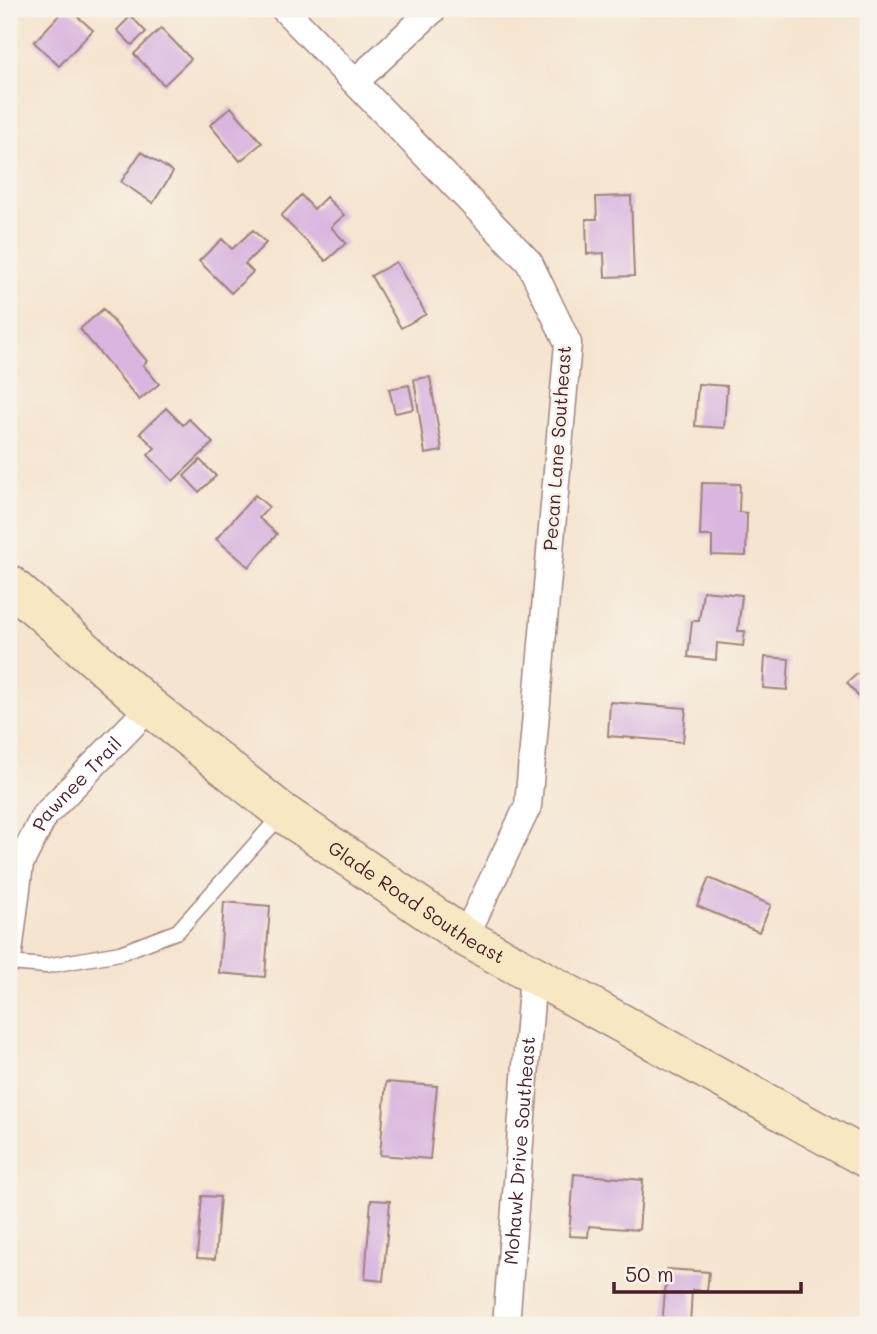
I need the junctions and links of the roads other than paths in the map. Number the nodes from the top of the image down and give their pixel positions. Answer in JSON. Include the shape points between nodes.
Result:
{"nodes":[{"id":1,"x":284,"y":9,"type":"edge"},
{"id":2,"x":434,"y":9,"type":"edge"},
{"id":3,"x":356,"y":81,"type":"junction"},
{"id":4,"x":9,"y":584,"type":"edge"},
{"id":5,"x":150,"y":708,"type":"junction"},
{"id":6,"x":283,"y":813,"type":"junction"},
{"id":7,"x":464,"y":937,"type":"junction"},
{"id":8,"x":9,"y":953,"type":"edge"},
{"id":9,"x":9,"y":963,"type":"edge"},
{"id":10,"x":533,"y":974,"type":"junction"},
{"id":11,"x":868,"y":1159,"type":"edge"},
{"id":12,"x":506,"y":1325,"type":"edge"}],
"edges":[{"from":1,"to":3,"type":"street","name":"Pecan Lane Southeast"},
{"from":2,"to":3,"type":"street"},
{"from":3,"to":7,"type":"street","name":"Pecan Lane Southeast","via":[[529,262],[568,343],[528,806]]},
{"from":4,"to":5,"type":"street","name":"Glade Road Southeast"},
{"from":5,"to":6,"type":"street","name":"Glade Road Southeast"},
{"from":5,"to":8,"type":"street","name":"Pawnee Trail","via":[[44,816],[20,864]]},
{"from":6,"to":7,"type":"street","name":"Glade Road Southeast"},
{"from":6,"to":9,"type":"lane","via":[[178,932],[120,953],[46,966]]},
{"from":7,"to":10,"type":"street","name":"Glade Road Southeast"},
{"from":10,"to":11,"type":"street","name":"Glade Road Southeast"},
{"from":10,"to":12,"type":"street","name":"Mohawk Drive Southeast"}]}
